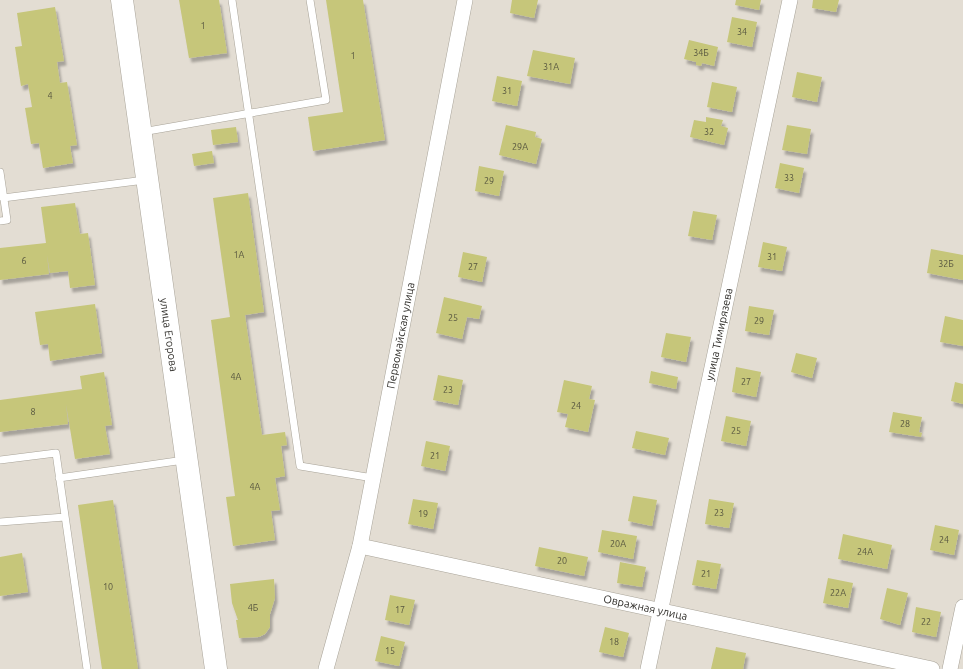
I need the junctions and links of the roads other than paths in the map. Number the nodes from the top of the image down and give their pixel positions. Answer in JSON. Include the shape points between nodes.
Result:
{"nodes":[{"id":1,"x":122,"y":0,"type":"edge"},
{"id":2,"x":232,"y":0,"type":"edge"},
{"id":3,"x":310,"y":0,"type":"edge"},
{"id":4,"x":465,"y":0,"type":"edge"},
{"id":5,"x":790,"y":0,"type":"edge"},
{"id":6,"x":250,"y":113,"type":"junction"},
{"id":7,"x":140,"y":132,"type":"junction"},
{"id":8,"x":0,"y":172,"type":"edge"},
{"id":9,"x":147,"y":179,"type":"junction"},
{"id":10,"x":3,"y":198,"type":"junction"},
{"id":11,"x":0,"y":221,"type":"edge"},
{"id":12,"x":186,"y":459,"type":"junction"},
{"id":13,"x":0,"y":460,"type":"edge"},
{"id":14,"x":59,"y":478,"type":"junction"},
{"id":15,"x":373,"y":478,"type":"junction"},
{"id":16,"x":65,"y":517,"type":"junction"},
{"id":17,"x":0,"y":522,"type":"edge"},
{"id":18,"x":360,"y":546,"type":"junction"},
{"id":19,"x":963,"y":607,"type":"edge"},
{"id":20,"x":660,"y":611,"type":"junction"},
{"id":21,"x":87,"y":669,"type":"edge"},
{"id":22,"x":216,"y":669,"type":"edge"},
{"id":23,"x":326,"y":669,"type":"edge"},
{"id":24,"x":648,"y":669,"type":"edge"},
{"id":25,"x":932,"y":669,"type":"edge"},
{"id":26,"x":950,"y":669,"type":"edge"}],
"edges":[{"from":1,"to":7,"type":"main road","name":"улица Егорова"},
{"from":2,"to":6,"type":"lane"},
{"from":3,"to":6,"type":"lane","via":[[326,100]]},
{"from":4,"to":15,"type":"street","name":"Первомайская улица"},
{"from":5,"to":20,"type":"street","name":"улица Тимирязева"},
{"from":6,"to":7,"type":"lane"},
{"from":6,"to":15,"type":"lane","via":[[300,466]]},
{"from":7,"to":9,"type":"main road","name":"улица Егорова"},
{"from":8,"to":10,"type":"lane"},
{"from":9,"to":10,"type":"lane"},
{"from":9,"to":12,"type":"main road","name":"улица Егорова"},
{"from":10,"to":11,"type":"lane","via":[[7,220]]},
{"from":12,"to":14,"type":"lane"},
{"from":12,"to":22,"type":"main road","name":"улица Егорова"},
{"from":13,"to":14,"type":"lane","via":[[56,453]]},
{"from":14,"to":16,"type":"lane"},
{"from":15,"to":18,"type":"street","name":"Первомайская улица"},
{"from":16,"to":17,"type":"lane"},
{"from":16,"to":21,"type":"lane"},
{"from":18,"to":20,"type":"street","name":"Овражная улица"},
{"from":18,"to":23,"type":"street","name":"Первомайская улица"},
{"from":19,"to":26,"type":"street"},
{"from":20,"to":24,"type":"street","name":"улица Тимирязева"},
{"from":20,"to":25,"type":"street","name":"Овражная улица"}]}
